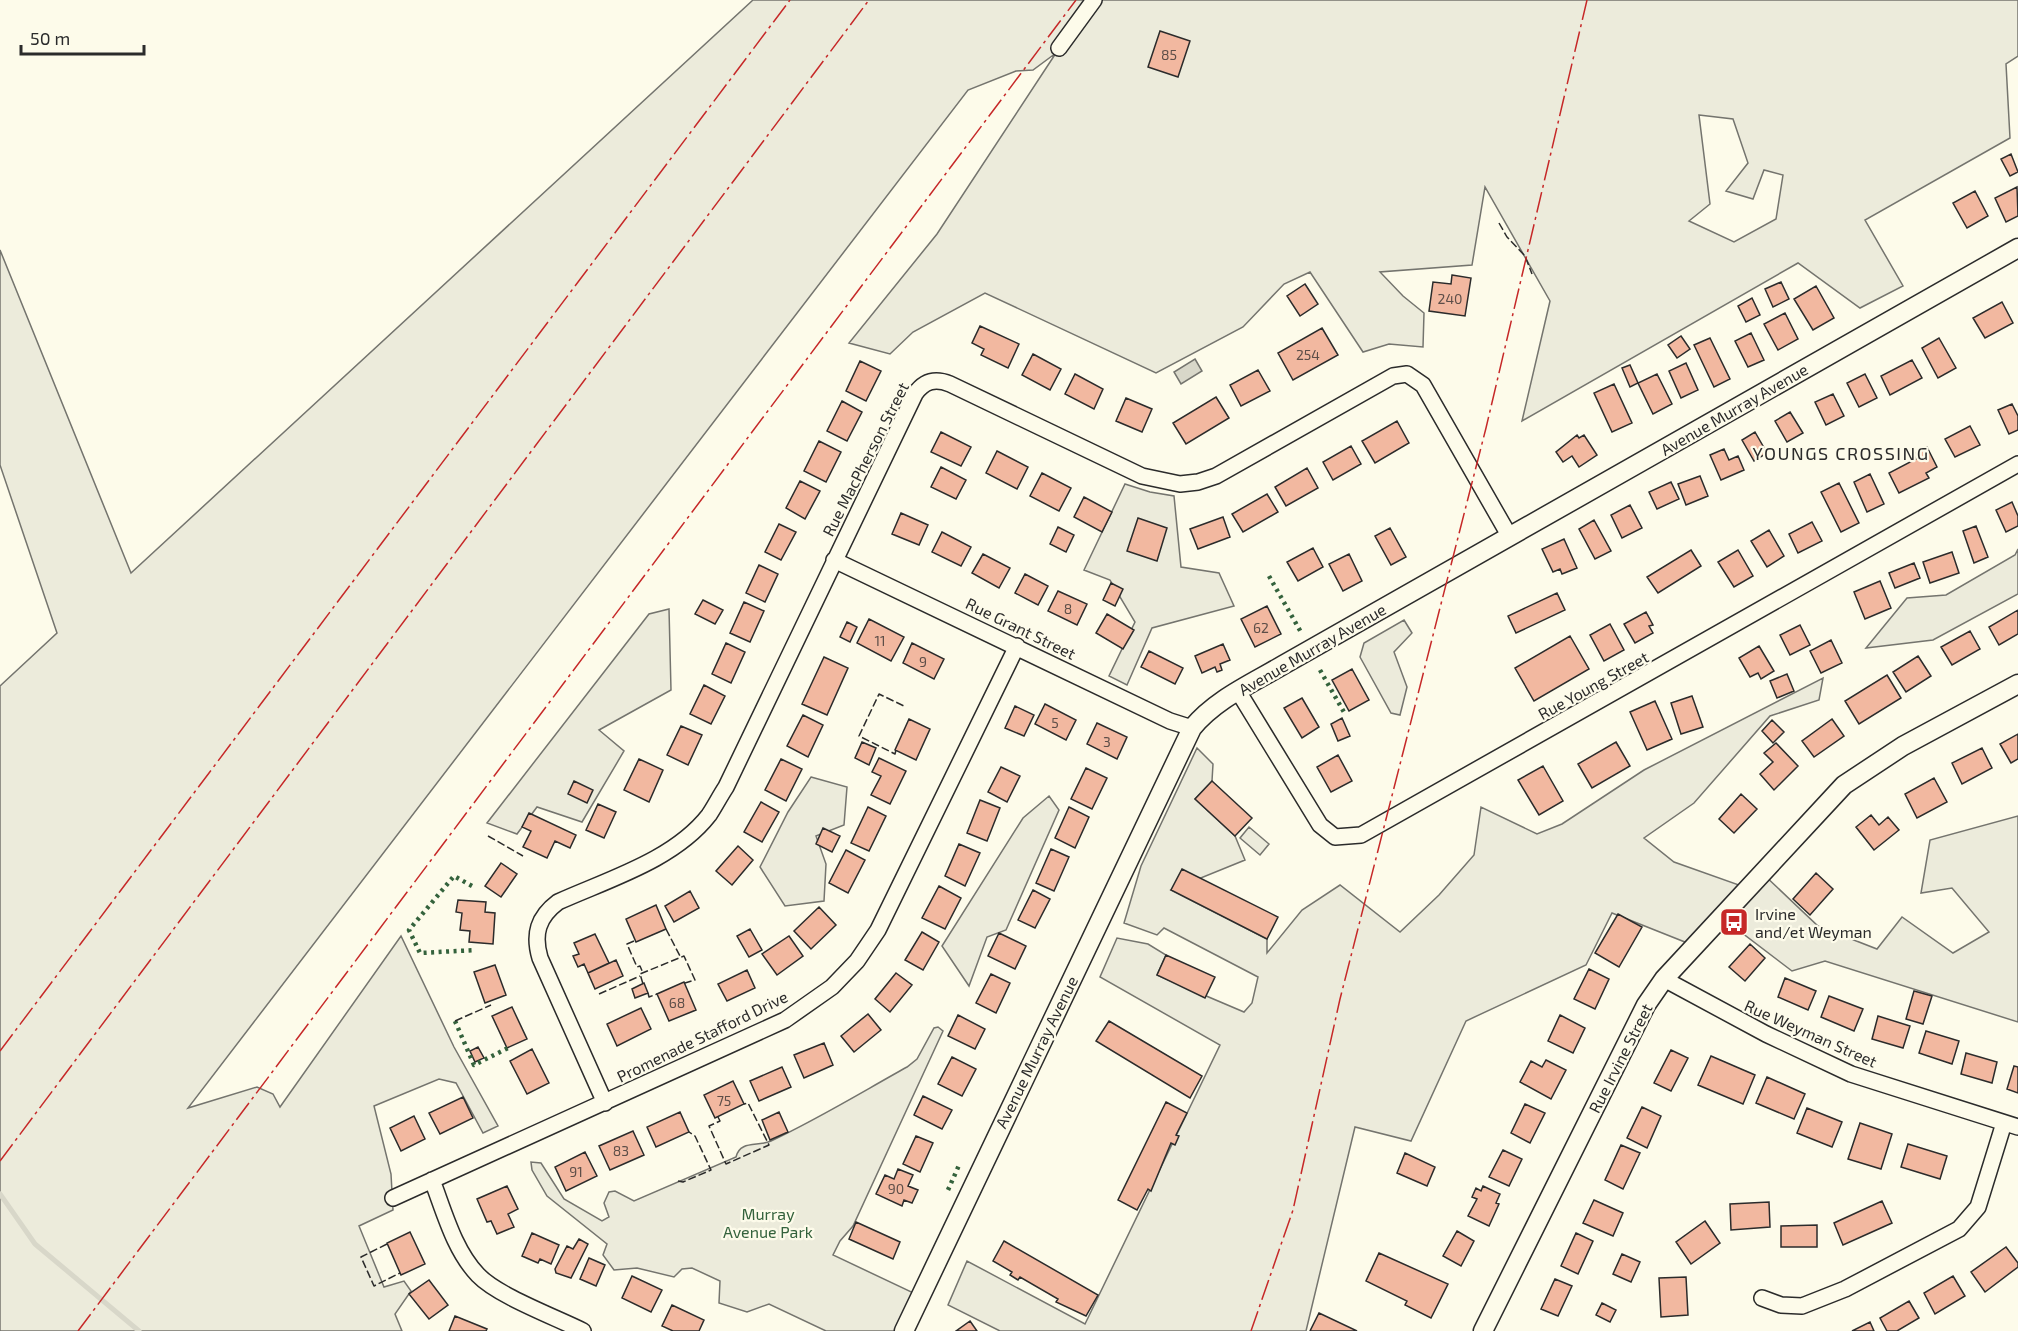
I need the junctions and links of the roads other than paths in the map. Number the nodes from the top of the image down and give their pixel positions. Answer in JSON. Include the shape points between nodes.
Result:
{"nodes":[{"id":1,"x":1095,"y":0,"type":"edge"},
{"id":2,"x":1059,"y":48,"type":"dead end"},
{"id":3,"x":2018,"y":248,"type":"edge"},
{"id":4,"x":2018,"y":464,"type":"edge"},
{"id":5,"x":1510,"y":537,"type":"junction"},
{"id":6,"x":834,"y":560,"type":"junction"},
{"id":7,"x":1017,"y":646,"type":"junction"},
{"id":8,"x":2018,"y":684,"type":"edge"},
{"id":9,"x":1238,"y":691,"type":"junction"},
{"id":10,"x":1192,"y":728,"type":"junction"},
{"id":11,"x":1664,"y":979,"type":"junction"},
{"id":12,"x":605,"y":1103,"type":"junction"},
{"id":13,"x":2011,"y":1125,"type":"edge"},
{"id":14,"x":432,"y":1180,"type":"junction"},
{"id":15,"x":393,"y":1197,"type":"dead end"},
{"id":16,"x":1762,"y":1298,"type":"dead end"},
{"id":17,"x":583,"y":1331,"type":"edge"},
{"id":18,"x":904,"y":1331,"type":"edge"},
{"id":19,"x":1483,"y":1331,"type":"edge"}],
"edges":[{"from":1,"to":2,"type":"street"},
{"from":3,"to":5,"type":"street","name":"Avenue Murray Avenue"},
{"from":4,"to":9,"type":"street","name":"Rue Young Street","via":[[1361,835],[1335,837],[1320,825]]},
{"from":5,"to":6,"type":"street","name":"Rue MacPherson Street","via":[[1423,385],[1407,374],[1393,376],[1216,476],[1180,484],[1142,476],[950,384],[934,380],[915,394]]},
{"from":5,"to":9,"type":"street","name":"Avenue Murray Avenue"},
{"from":6,"to":7,"type":"street","name":"Rue Grant Street"},
{"from":6,"to":12,"type":"street","name":"Rue MacPherson Street","via":[[726,787],[708,816],[660,855],[558,902],[540,920],[536,933],[540,958]]},
{"from":7,"to":10,"type":"street","name":"Rue Grant Street"},
{"from":7,"to":12,"type":"street","name":"Promenade Stafford Drive","via":[[888,913],[851,968],[832,987],[785,1020]]},
{"from":8,"to":11,"type":"street","name":"Rue Irvine Street","via":[[1893,752],[1844,785]]},
{"from":9,"to":10,"type":"street","name":"Avenue Murray Avenue","via":[[1205,713]]},
{"from":10,"to":18,"type":"street","name":"Avenue Murray Avenue"},
{"from":11,"to":13,"type":"street","name":"Rue Weyman Street","via":[[1851,1074]]},
{"from":11,"to":19,"type":"street","name":"Rue Irvine Street","via":[[1646,1005]]},
{"from":12,"to":14,"type":"street","name":"Promenade Stafford Drive"},
{"from":13,"to":16,"type":"street","via":[[1978,1207],[1959,1229],[1845,1289],[1802,1306],[1781,1305]]},
{"from":14,"to":15,"type":"street","name":"Promenade Stafford Drive"},
{"from":14,"to":17,"type":"street","via":[[460,1249],[478,1276]]}]}
